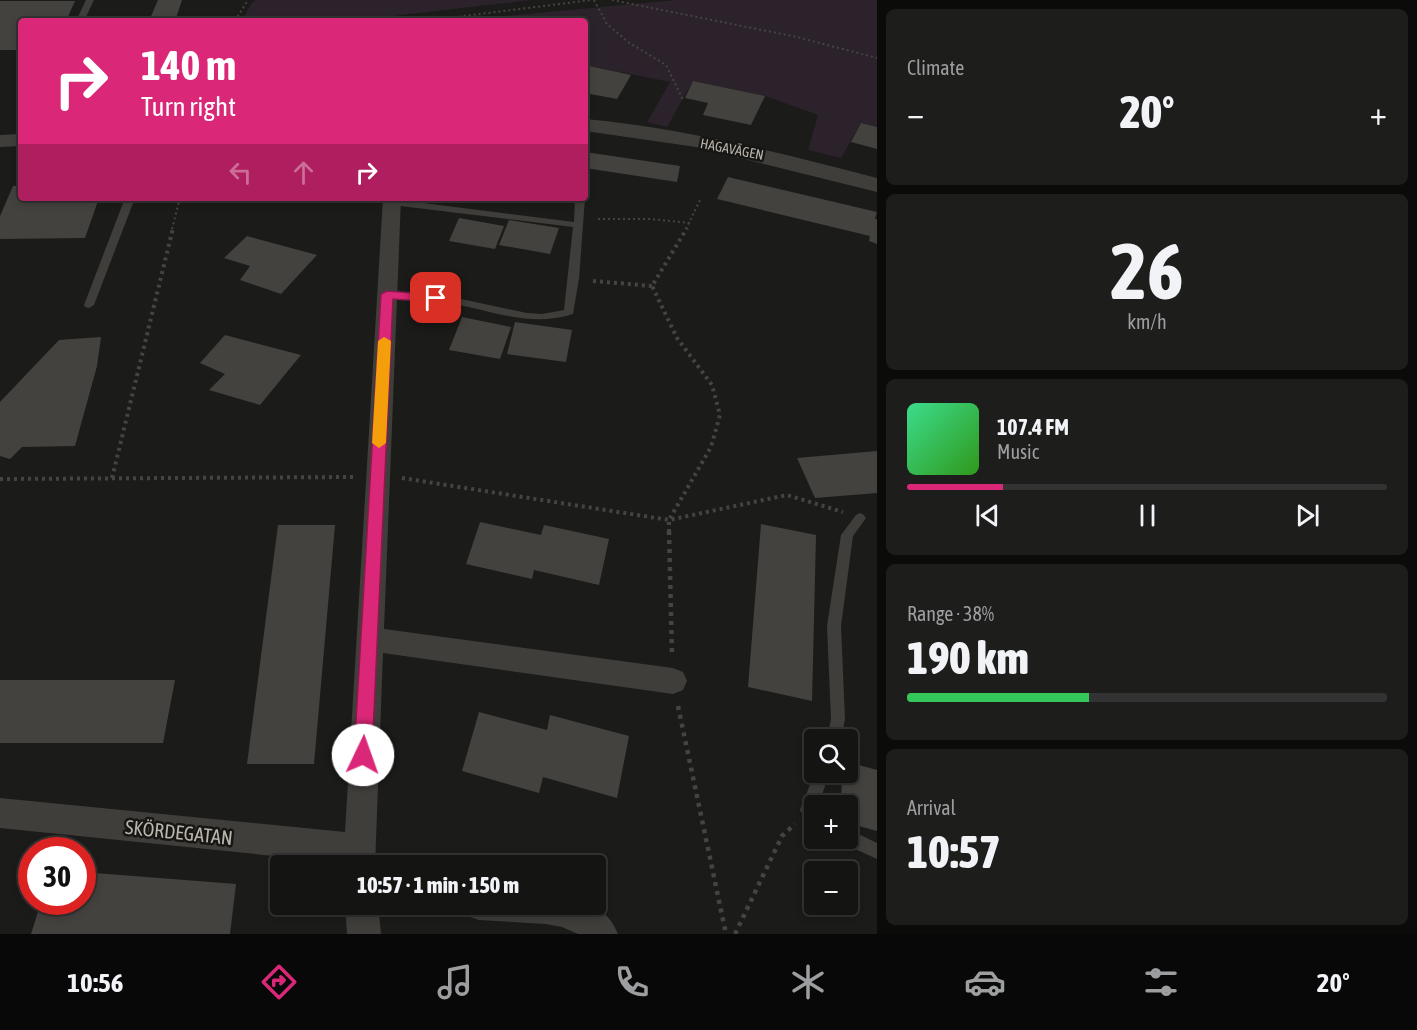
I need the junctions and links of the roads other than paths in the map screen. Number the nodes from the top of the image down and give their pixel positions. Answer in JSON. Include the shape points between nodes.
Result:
{"nodes":[{"id":1,"x":90,"y":0,"type":"edge"},
{"id":2,"x":81,"y":18,"type":"edge"},
{"id":3,"x":588,"y":125,"type":"edge"},
{"id":4,"x":18,"y":140,"type":"edge"},
{"id":5,"x":0,"y":141,"type":"edge"},
{"id":6,"x":877,"y":185,"type":"edge"},
{"id":7,"x":129,"y":201,"type":"edge"},
{"id":8,"x":392,"y":201,"type":"edge"},
{"id":9,"x":400,"y":201,"type":"edge"},
{"id":10,"x":580,"y":201,"type":"edge"},
{"id":11,"x":578,"y":222,"type":"junction"},
{"id":12,"x":387,"y":294,"type":"junction"},
{"id":13,"x":89,"y":305,"type":"dead end"},
{"id":14,"x":860,"y":518,"type":"road end"},
{"id":15,"x":369,"y":638,"type":"junction"},
{"id":16,"x":673,"y":681,"type":"road end"},
{"id":17,"x":836,"y":729,"type":"edge"},
{"id":18,"x":0,"y":813,"type":"edge"},
{"id":19,"x":858,"y":842,"type":"edge"},
{"id":20,"x":877,"y":851,"type":"edge"},
{"id":21,"x":343,"y":855,"type":"edge"},
{"id":22,"x":359,"y":855,"type":"edge"},
{"id":23,"x":362,"y":915,"type":"edge"},
{"id":24,"x":574,"y":915,"type":"edge"},
{"id":25,"x":364,"y":934,"type":"edge"},
{"id":26,"x":601,"y":934,"type":"edge"}],
"edges":[{"from":1,"to":2,"type":"lane"},
{"from":3,"to":6,"type":"street","name":"HAGAVÄGEN","via":[[661,135]]},
{"from":4,"to":5,"type":"street"},
{"from":7,"to":13,"type":"lane"},
{"from":8,"to":12,"type":"street"},
{"from":9,"to":11,"type":"lane"},
{"from":10,"to":11,"type":"lane"},
{"from":11,"to":12,"type":"lane","via":[[568,312],[555,318],[498,313],[457,301]]},
{"from":12,"to":15,"type":"street"},
{"from":14,"to":17,"type":"lane","via":[[848,535],[834,626]]},
{"from":15,"to":16,"type":"street"},
{"from":15,"to":22,"type":"street"},
{"from":18,"to":21,"type":"street","name":"SKÖRDEGATAN"},
{"from":19,"to":20,"type":"lane"},
{"from":23,"to":25,"type":"street"},
{"from":24,"to":26,"type":"street","via":[[595,925]]}]}
